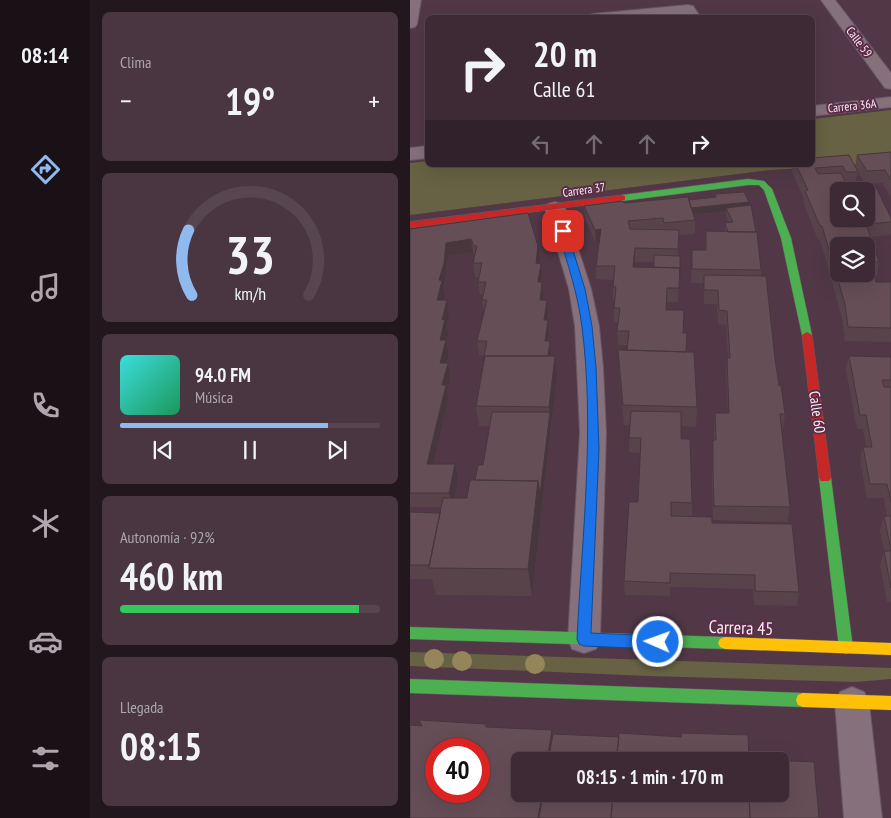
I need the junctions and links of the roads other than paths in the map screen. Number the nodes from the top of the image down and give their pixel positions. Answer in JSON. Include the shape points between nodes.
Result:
{"nodes":[{"id":1,"x":414,"y":0,"type":"edge"},
{"id":2,"x":828,"y":0,"type":"edge"},
{"id":3,"x":691,"y":13,"type":"edge"},
{"id":4,"x":651,"y":15,"type":"edge"},
{"id":5,"x":410,"y":24,"type":"edge"},
{"id":6,"x":891,"y":84,"type":"edge"},
{"id":7,"x":891,"y":102,"type":"edge"},
{"id":8,"x":815,"y":111,"type":"edge"},
{"id":9,"x":425,"y":152,"type":"edge"},
{"id":10,"x":410,"y":154,"type":"edge"},
{"id":11,"x":761,"y":183,"type":"joint"},
{"id":12,"x":556,"y":208,"type":"junction"},
{"id":13,"x":410,"y":225,"type":"edge"},
{"id":14,"x":410,"y":633,"type":"edge"},
{"id":15,"x":584,"y":639,"type":"junction"},
{"id":16,"x":846,"y":648,"type":"junction"},
{"id":17,"x":891,"y":650,"type":"edge"},
{"id":18,"x":410,"y":686,"type":"edge"},
{"id":19,"x":852,"y":703,"type":"junction"},
{"id":20,"x":891,"y":703,"type":"edge"},
{"id":21,"x":863,"y":818,"type":"edge"}],
"edges":[{"from":1,"to":5,"type":"street"},
{"from":2,"to":6,"type":"street","name":"Calle 59"},
{"from":3,"to":4,"type":"street"},
{"from":7,"to":8,"type":"street","name":"Carrera 36A"},
{"from":9,"to":10,"type":"street"},
{"from":11,"to":12,"type":"street","name":"Carrera 37","via":[[748,182]]},
{"from":11,"to":16,"type":"street","name":"Calle 60","via":[[768,189],[786,238],[800,297]]},
{"from":12,"to":13,"type":"street","name":"Carrera 37"},
{"from":12,"to":15,"type":"street","via":[[580,289],[590,368],[593,433]]},
{"from":14,"to":15,"type":"street","name":"Carrera 45"},
{"from":15,"to":16,"type":"street","name":"Carrera 45"},
{"from":16,"to":17,"type":"street","name":"Carrera 45"},
{"from":18,"to":19,"type":"street"},
{"from":19,"to":20,"type":"street"},
{"from":19,"to":21,"type":"street"}]}
